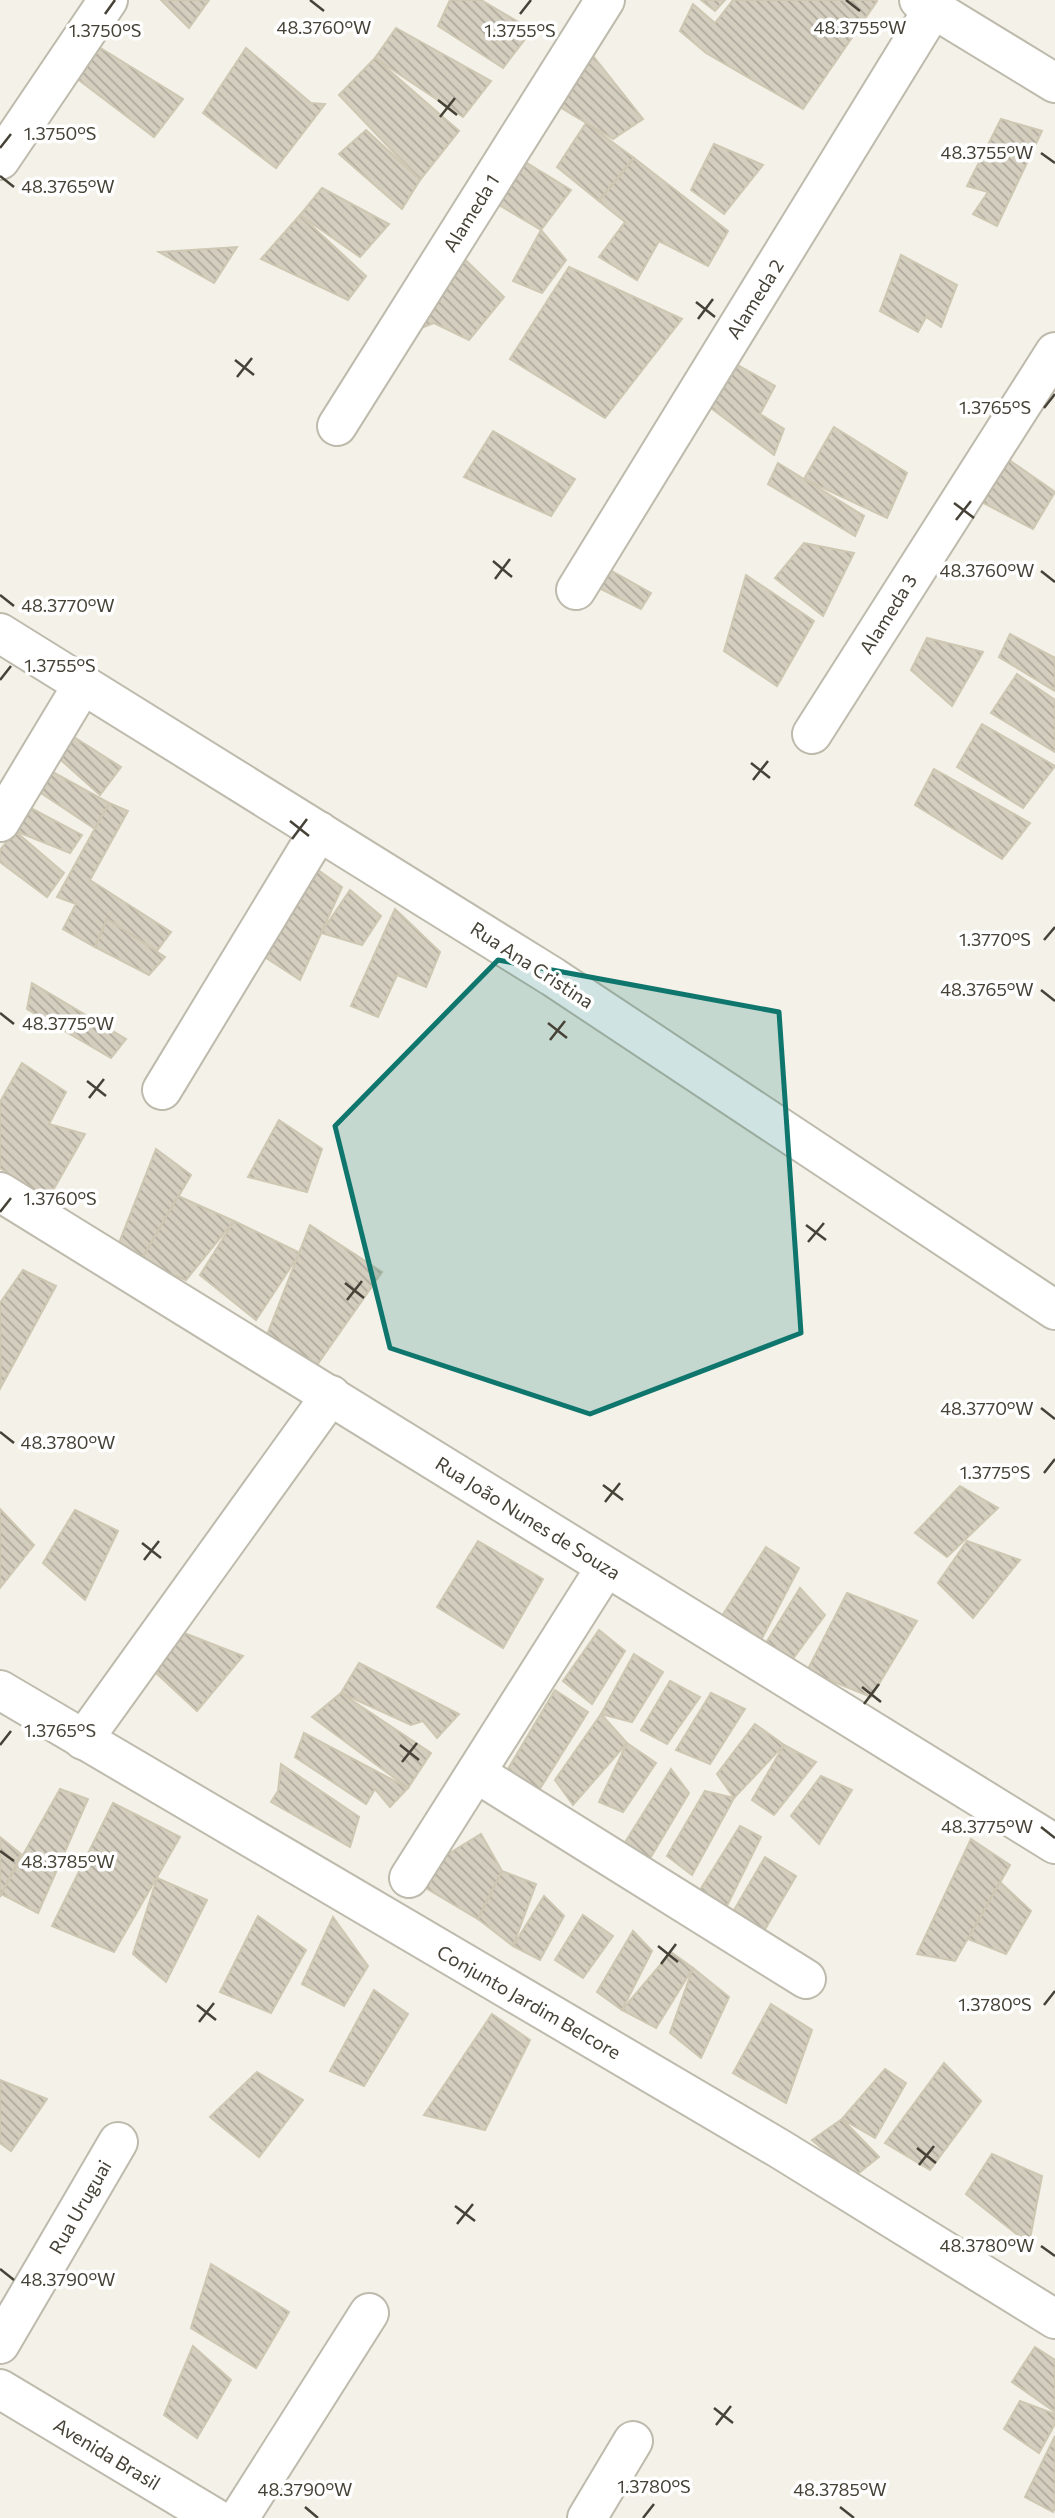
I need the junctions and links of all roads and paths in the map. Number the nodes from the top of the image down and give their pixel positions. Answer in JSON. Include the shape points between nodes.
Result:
{"nodes":[{"id":1,"x":108,"y":0,"type":"edge"},
{"id":2,"x":606,"y":0,"type":"edge"},
{"id":3,"x":926,"y":5,"type":"edge"},
{"id":4,"x":1055,"y":83,"type":"edge"},
{"id":5,"x":0,"y":160,"type":"edge"},
{"id":6,"x":1055,"y":352,"type":"edge"},
{"id":7,"x":337,"y":426,"type":"dead end"},
{"id":8,"x":576,"y":590,"type":"dead end"},
{"id":9,"x":0,"y":632,"type":"edge"},
{"id":10,"x":83,"y":684,"type":"junction"},
{"id":11,"x":812,"y":734,"type":"dead end"},
{"id":12,"x":0,"y":822,"type":"edge"},
{"id":13,"x":319,"y":831,"type":"junction"},
{"id":14,"x":162,"y":1090,"type":"dead end"},
{"id":15,"x":0,"y":1192,"type":"edge"},
{"id":16,"x":1055,"y":1310,"type":"edge"},
{"id":17,"x":331,"y":1395,"type":"junction"},
{"id":18,"x":606,"y":1567,"type":"junction"},
{"id":19,"x":0,"y":1690,"type":"edge"},
{"id":20,"x":83,"y":1740,"type":"junction"},
{"id":21,"x":476,"y":1773,"type":"junction"},
{"id":22,"x":1055,"y":1844,"type":"edge"},
{"id":23,"x":410,"y":1878,"type":"dead end"},
{"id":24,"x":806,"y":1979,"type":"dead end"},
{"id":25,"x":118,"y":2142,"type":"dead end"},
{"id":26,"x":369,"y":2313,"type":"dead end"},
{"id":27,"x":1055,"y":2319,"type":"edge"},
{"id":28,"x":0,"y":2344,"type":"edge"},
{"id":29,"x":0,"y":2389,"type":"edge"},
{"id":30,"x":633,"y":2441,"type":"dead end"},
{"id":31,"x":215,"y":2518,"type":"edge"},
{"id":32,"x":239,"y":2518,"type":"edge"},
{"id":33,"x":587,"y":2518,"type":"edge"}],
"edges":[{"from":1,"to":5,"type":"street"},
{"from":2,"to":7,"type":"street","name":"Alameda 1"},
{"from":3,"to":4,"type":"street"},
{"from":3,"to":8,"type":"street","name":"Alameda 2"},
{"from":6,"to":11,"type":"street","name":"Alameda 3"},
{"from":9,"to":10,"type":"street","name":"Rua Ana Cristina"},
{"from":10,"to":12,"type":"street"},
{"from":10,"to":13,"type":"street","name":"Rua Ana Cristina"},
{"from":13,"to":14,"type":"street"},
{"from":13,"to":16,"type":"street","name":"Rua Ana Cristina","via":[[553,977]]},
{"from":15,"to":17,"type":"street","name":"Rua João Nunes de Souza"},
{"from":17,"to":18,"type":"street","name":"Rua João Nunes de Souza"},
{"from":17,"to":20,"type":"street"},
{"from":18,"to":21,"type":"street"},
{"from":18,"to":22,"type":"street","name":"Rua João Nunes de Souza"},
{"from":19,"to":20,"type":"street","name":"Conjunto Jardim Belcore"},
{"from":20,"to":27,"type":"street","name":"Conjunto Jardim Belcore","via":[[780,2149]]},
{"from":21,"to":23,"type":"street"},
{"from":21,"to":24,"type":"street"},
{"from":25,"to":28,"type":"street","name":"Rua Uruguai"},
{"from":26,"to":32,"type":"street"},
{"from":29,"to":31,"type":"street","name":"Avenida Brasil"},
{"from":30,"to":33,"type":"street"}]}
